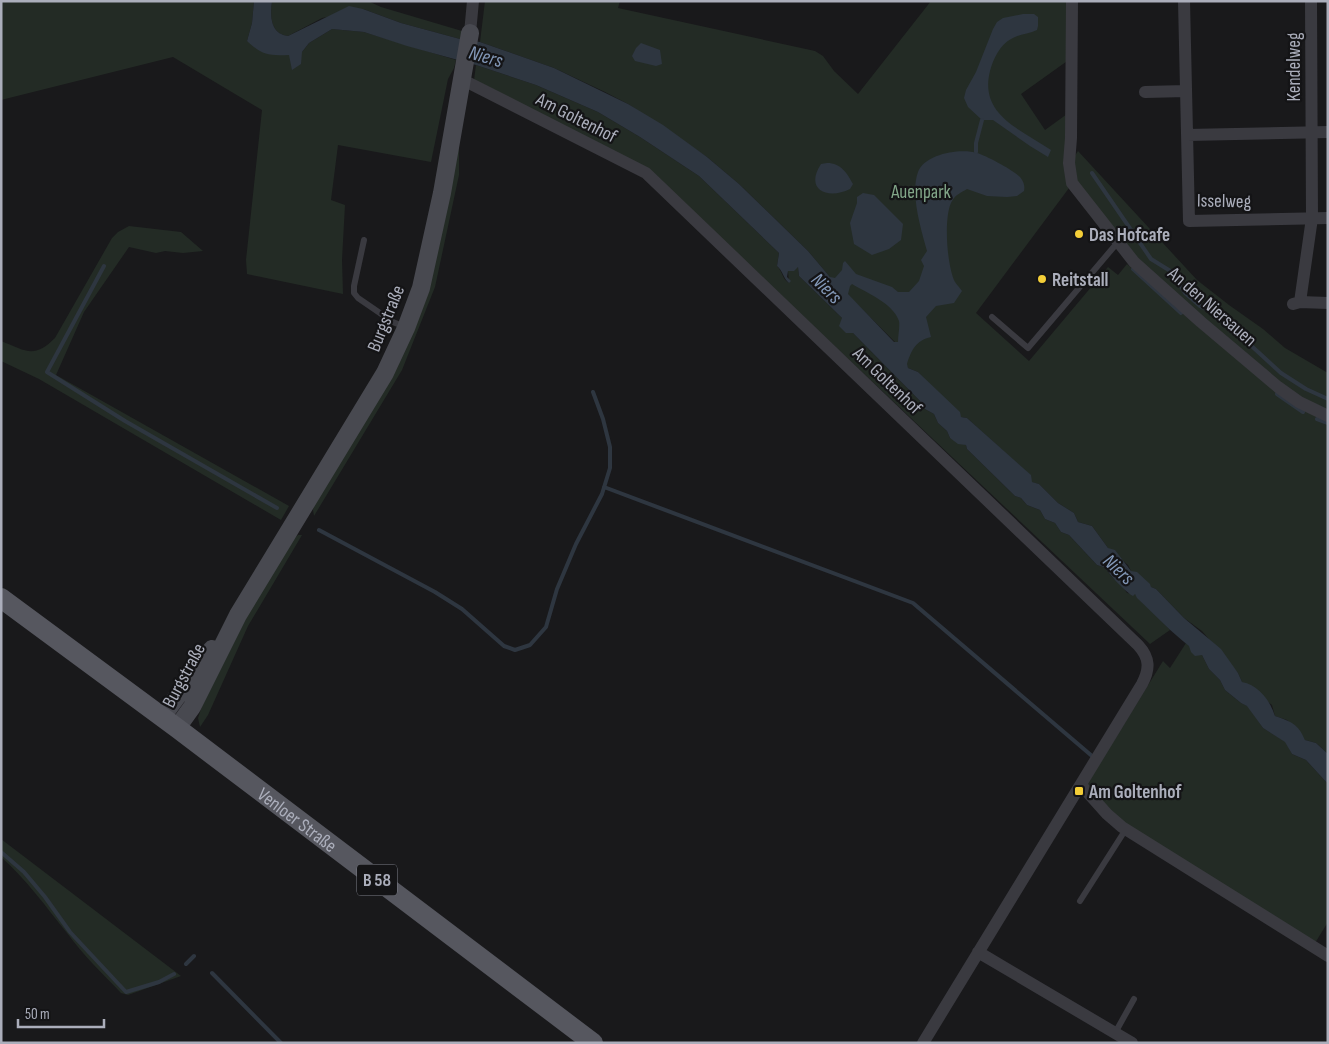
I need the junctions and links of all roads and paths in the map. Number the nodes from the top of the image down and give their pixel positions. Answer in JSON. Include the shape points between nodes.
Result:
{"nodes":[{"id":1,"x":473,"y":1,"type":"edge"},
{"id":2,"x":1072,"y":1,"type":"edge"},
{"id":3,"x":1184,"y":1,"type":"edge"},
{"id":4,"x":1311,"y":1,"type":"edge"},
{"id":5,"x":470,"y":33,"type":"joint"},
{"id":6,"x":461,"y":75,"type":"junction"},
{"id":7,"x":1186,"y":91,"type":"junction"},
{"id":8,"x":1145,"y":92,"type":"dead end"},
{"id":9,"x":1312,"y":132,"type":"junction"},
{"id":10,"x":1328,"y":132,"type":"edge"},
{"id":11,"x":1187,"y":135,"type":"junction"},
{"id":12,"x":1312,"y":218,"type":"junction"},
{"id":13,"x":1328,"y":218,"type":"edge"},
{"id":14,"x":364,"y":240,"type":"dead end"},
{"id":15,"x":1118,"y":242,"type":"junction"},
{"id":16,"x":1328,"y":303,"type":"edge"},
{"id":17,"x":992,"y":317,"type":"dead end"},
{"id":18,"x":406,"y":328,"type":"junction"},
{"id":19,"x":1328,"y":416,"type":"edge"},
{"id":20,"x":1,"y":598,"type":"edge"},
{"id":21,"x":170,"y":722,"type":"junction"},
{"id":22,"x":1081,"y":785,"type":"junction"},
{"id":23,"x":1126,"y":829,"type":"junction"},
{"id":24,"x":1080,"y":901,"type":"dead end"},
{"id":25,"x":978,"y":952,"type":"junction"},
{"id":26,"x":1328,"y":956,"type":"edge"},
{"id":27,"x":1134,"y":999,"type":"dead end"},
{"id":28,"x":1115,"y":1033,"type":"junction"},
{"id":29,"x":593,"y":1043,"type":"edge"},
{"id":30,"x":923,"y":1043,"type":"edge"},
{"id":31,"x":1132,"y":1043,"type":"edge"}],
"edges":[{"from":1,"to":5,"type":"street","name":"Burgstraße"},
{"from":2,"to":15,"type":"street","name":"An den Niersauen","via":[[1069,163],[1072,183]]},
{"from":3,"to":7,"type":"street","name":"Isselweg"},
{"from":4,"to":9,"type":"street","name":"Kendelweg"},
{"from":5,"to":6,"type":"street","name":"Burgstraße"},
{"from":6,"to":18,"type":"street","name":"Burgstraße","via":[[442,193],[421,288]]},
{"from":6,"to":22,"type":"street","name":"Am Goltenhof","via":[[469,83],[646,173],[1142,650],[1148,663],[1146,677]]},
{"from":7,"to":8,"type":"street"},
{"from":7,"to":11,"type":"street","name":"Isselweg"},
{"from":9,"to":10,"type":"street"},
{"from":9,"to":11,"type":"street"},
{"from":9,"to":12,"type":"street","name":"Kendelweg"},
{"from":11,"to":12,"type":"street","name":"Isselweg","via":[[1189,221]]},
{"from":12,"to":13,"type":"street"},
{"from":12,"to":16,"type":"street","name":"Kendelweg","via":[[1296,303]]},
{"from":14,"to":18,"type":"lane","via":[[354,293]]},
{"from":15,"to":17,"type":"lane","via":[[1028,348]]},
{"from":15,"to":19,"type":"street","name":"An den Niersauen","via":[[1134,262],[1278,387]]},
{"from":18,"to":21,"type":"street","name":"Burgstraße","via":[[385,373],[238,615],[192,707]]},
{"from":20,"to":21,"type":"main road","name":"Venloer Straße","number":"B 58"},
{"from":21,"to":29,"type":"main road","name":"Venloer Straße","number":"B 58"},
{"from":22,"to":23,"type":"street","via":[[1107,814]]},
{"from":22,"to":25,"type":"street","name":"Am Goltenhof"},
{"from":23,"to":24,"type":"lane"},
{"from":23,"to":26,"type":"street"},
{"from":25,"to":28,"type":"street"},
{"from":25,"to":30,"type":"street","name":"Am Goltenhof"},
{"from":27,"to":28,"type":"lane"},
{"from":28,"to":31,"type":"street"}]}
